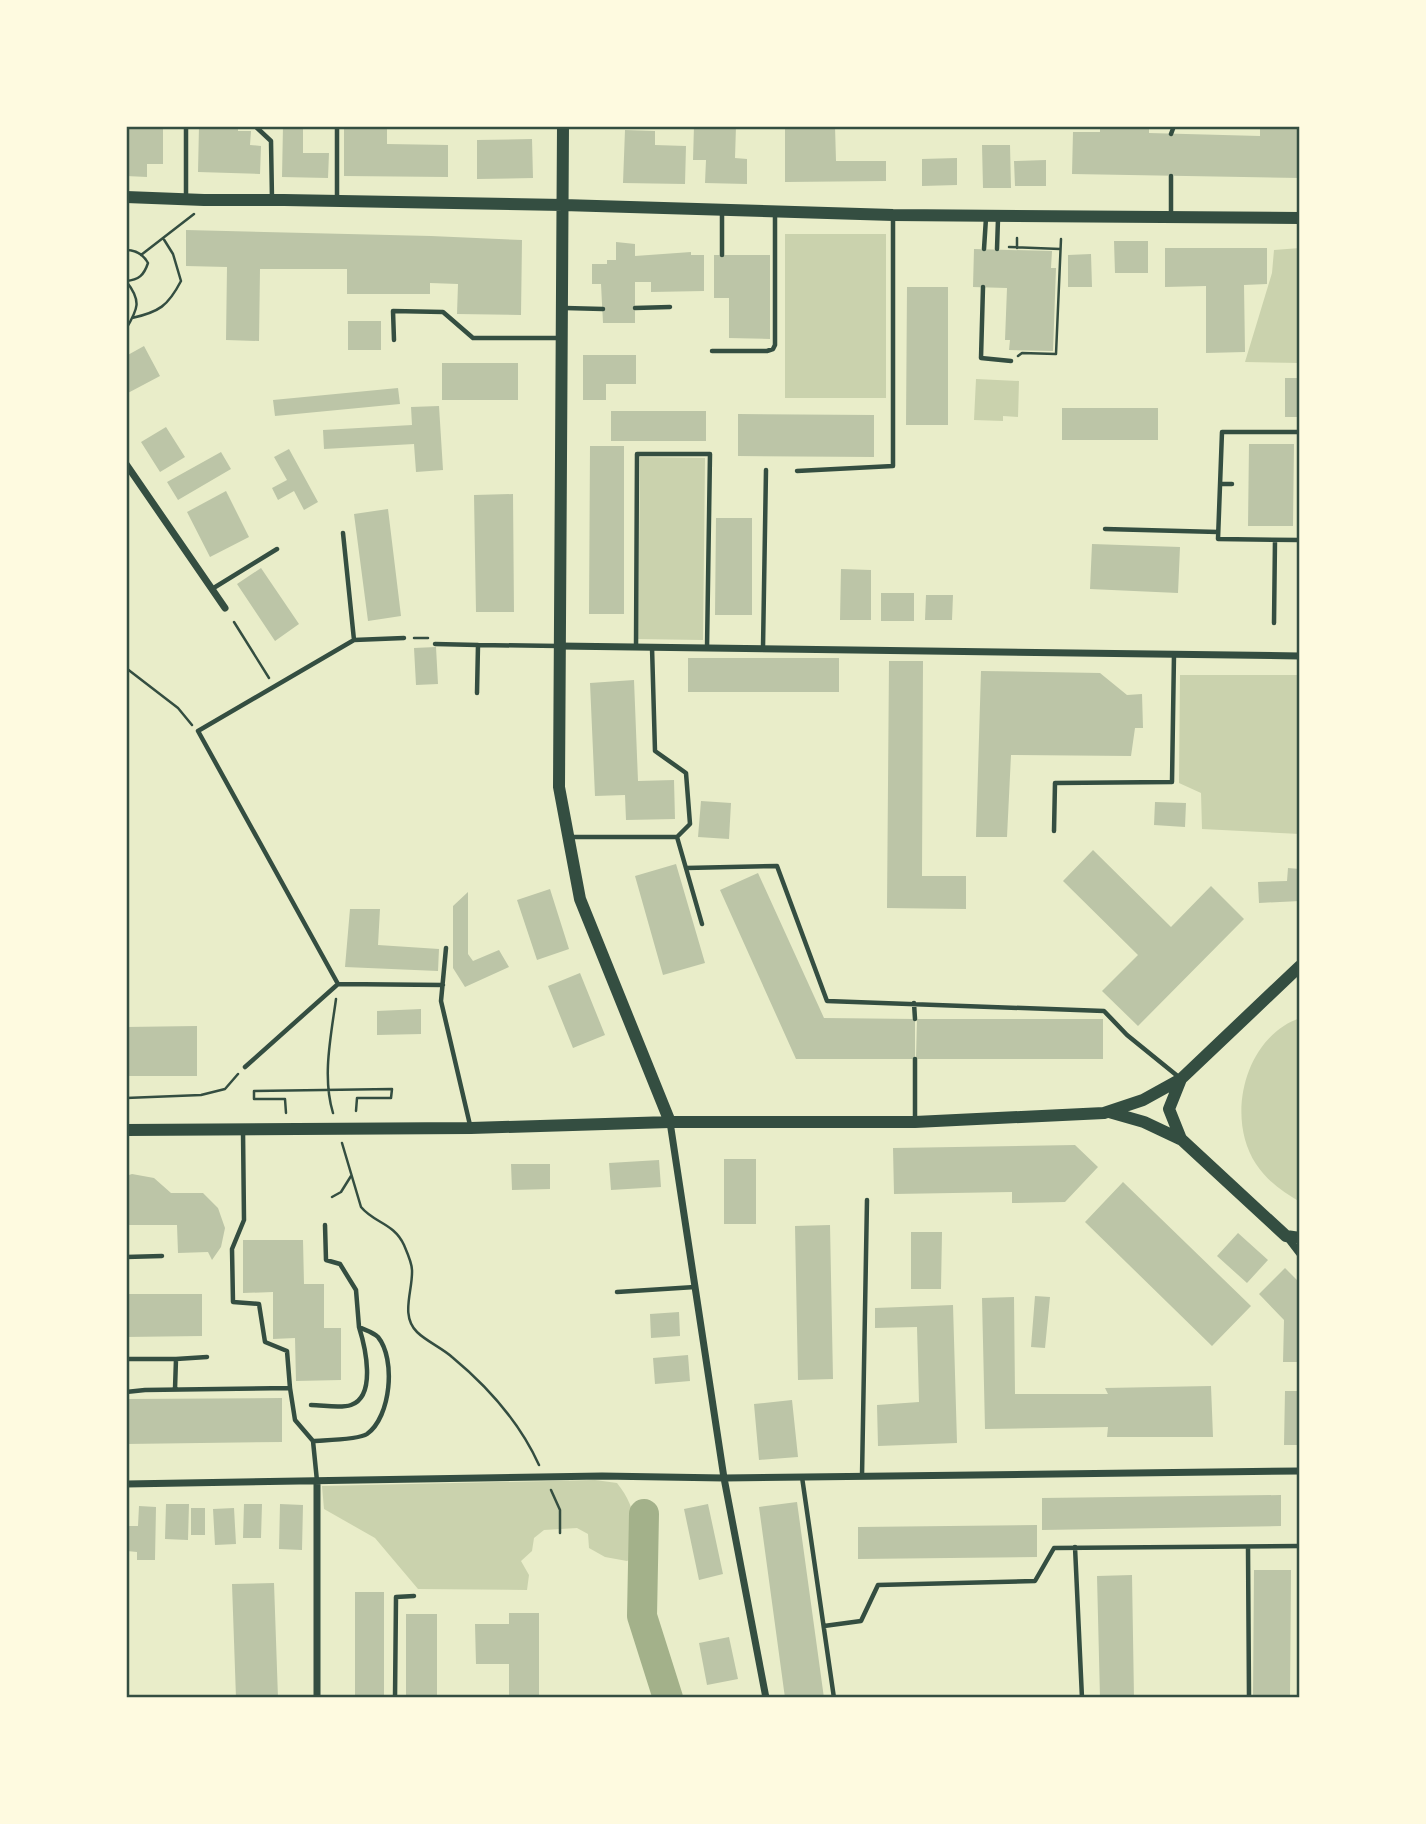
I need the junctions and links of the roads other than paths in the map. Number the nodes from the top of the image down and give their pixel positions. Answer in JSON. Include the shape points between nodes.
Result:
{"nodes":[{"id":1,"x":186,"y":126,"type":"edge"},
{"id":2,"x":255,"y":126,"type":"edge"},
{"id":3,"x":337,"y":126,"type":"edge"},
{"id":4,"x":563,"y":126,"type":"edge"},
{"id":5,"x":1174,"y":126,"type":"edge"},
{"id":6,"x":1171,"y":134,"type":"dead end"},
{"id":7,"x":1171,"y":176,"type":"dead end"},
{"id":8,"x":126,"y":197,"type":"edge"},
{"id":9,"x":186,"y":200,"type":"junction"},
{"id":10,"x":272,"y":200,"type":"junction"},
{"id":11,"x":338,"y":202,"type":"junction"},
{"id":12,"x":564,"y":205,"type":"junction"},
{"id":13,"x":722,"y":210,"type":"junction"},
{"id":14,"x":775,"y":212,"type":"junction"},
{"id":15,"x":893,"y":215,"type":"junction"},
{"id":16,"x":992,"y":216,"type":"junction"},
{"id":17,"x":1171,"y":218,"type":"junction"},
{"id":18,"x":1300,"y":218,"type":"edge"},
{"id":19,"x":997,"y":248,"type":"road end"},
{"id":20,"x":984,"y":249,"type":"dead end"},
{"id":21,"x":722,"y":255,"type":"dead end"},
{"id":22,"x":983,"y":287,"type":"dead end"},
{"id":23,"x":670,"y":307,"type":"dead end"},
{"id":24,"x":562,"y":309,"type":"junction"},
{"id":25,"x":603,"y":309,"type":"dead end"},
{"id":26,"x":635,"y":309,"type":"dead end"},
{"id":27,"x":562,"y":338,"type":"junction"},
{"id":28,"x":394,"y":340,"type":"dead end"},
{"id":29,"x":712,"y":351,"type":"dead end"},
{"id":30,"x":1011,"y":361,"type":"road end"},
{"id":31,"x":1300,"y":432,"type":"edge"},
{"id":32,"x":126,"y":464,"type":"edge"},
{"id":33,"x":766,"y":470,"type":"dead end"},
{"id":34,"x":797,"y":471,"type":"dead end"},
{"id":35,"x":1221,"y":484,"type":"junction"},
{"id":36,"x":1232,"y":484,"type":"dead end"},
{"id":37,"x":1105,"y":529,"type":"dead end"},
{"id":38,"x":1218,"y":532,"type":"junction"},
{"id":39,"x":343,"y":533,"type":"dead end"},
{"id":40,"x":1275,"y":540,"type":"junction"},
{"id":41,"x":1300,"y":540,"type":"edge"},
{"id":42,"x":277,"y":550,"type":"dead end"},
{"id":43,"x":212,"y":589,"type":"junction"},
{"id":44,"x":225,"y":608,"type":"dead end"},
{"id":45,"x":1273,"y":623,"type":"dead end"},
{"id":46,"x":404,"y":638,"type":"road end"},
{"id":47,"x":354,"y":640,"type":"junction"},
{"id":48,"x":434,"y":641,"type":"road end"},
{"id":49,"x":478,"y":645,"type":"junction"},
{"id":50,"x":559,"y":646,"type":"junction"},
{"id":51,"x":636,"y":647,"type":"junction"},
{"id":52,"x":652,"y":647,"type":"junction"},
{"id":53,"x":707,"y":648,"type":"junction"},
{"id":54,"x":763,"y":649,"type":"junction"},
{"id":55,"x":1174,"y":654,"type":"junction"},
{"id":56,"x":1300,"y":656,"type":"edge"},
{"id":57,"x":477,"y":692,"type":"dead end"},
{"id":58,"x":1054,"y":831,"type":"dead end"},
{"id":59,"x":568,"y":837,"type":"junction"},
{"id":60,"x":677,"y":837,"type":"junction"},
{"id":61,"x":686,"y":868,"type":"junction"},
{"id":62,"x":702,"y":924,"type":"dead end"},
{"id":63,"x":446,"y":948,"type":"dead end"},
{"id":64,"x":1300,"y":966,"type":"edge"},
{"id":65,"x":338,"y":984,"type":"junction"},
{"id":66,"x":443,"y":985,"type":"junction"},
{"id":67,"x":914,"y":1003,"type":"junction"},
{"id":68,"x":915,"y":1019,"type":"dead end"},
{"id":69,"x":915,"y":1059,"type":"dead end"},
{"id":70,"x":245,"y":1067,"type":"road end"},
{"id":71,"x":1181,"y":1079,"type":"junction"},
{"id":72,"x":1109,"y":1112,"type":"junction"},
{"id":73,"x":670,"y":1122,"type":"junction"},
{"id":74,"x":915,"y":1122,"type":"junction"},
{"id":75,"x":471,"y":1128,"type":"junction"},
{"id":76,"x":243,"y":1129,"type":"junction"},
{"id":77,"x":126,"y":1130,"type":"edge"},
{"id":78,"x":1181,"y":1139,"type":"junction"},
{"id":79,"x":867,"y":1200,"type":"dead end"},
{"id":80,"x":325,"y":1225,"type":"dead end"},
{"id":81,"x":1286,"y":1236,"type":"junction"},
{"id":82,"x":1300,"y":1238,"type":"edge"},
{"id":83,"x":1300,"y":1254,"type":"edge"},
{"id":84,"x":162,"y":1256,"type":"dead end"},
{"id":85,"x":126,"y":1257,"type":"edge"},
{"id":86,"x":695,"y":1286,"type":"junction"},
{"id":87,"x":617,"y":1292,"type":"dead end"},
{"id":88,"x":359,"y":1326,"type":"junction"},
{"id":89,"x":207,"y":1357,"type":"dead end"},
{"id":90,"x":126,"y":1359,"type":"edge"},
{"id":91,"x":176,"y":1359,"type":"junction"},
{"id":92,"x":290,"y":1388,"type":"junction"},
{"id":93,"x":175,"y":1389,"type":"junction"},
{"id":94,"x":126,"y":1392,"type":"edge"},
{"id":95,"x":311,"y":1405,"type":"dead end"},
{"id":96,"x":313,"y":1441,"type":"junction"},
{"id":97,"x":1300,"y":1471,"type":"edge"},
{"id":98,"x":862,"y":1476,"type":"junction"},
{"id":99,"x":802,"y":1477,"type":"junction"},
{"id":100,"x":724,"y":1478,"type":"junction"},
{"id":101,"x":317,"y":1482,"type":"junction"},
{"id":102,"x":126,"y":1484,"type":"edge"},
{"id":103,"x":1300,"y":1546,"type":"edge"},
{"id":104,"x":1075,"y":1547,"type":"junction"},
{"id":105,"x":1248,"y":1547,"type":"junction"},
{"id":106,"x":414,"y":1596,"type":"dead end"},
{"id":107,"x":824,"y":1626,"type":"junction"},
{"id":108,"x":317,"y":1698,"type":"edge"},
{"id":109,"x":395,"y":1698,"type":"edge"},
{"id":110,"x":766,"y":1698,"type":"edge"},
{"id":111,"x":834,"y":1698,"type":"edge"},
{"id":112,"x":1082,"y":1698,"type":"edge"},
{"id":113,"x":1249,"y":1698,"type":"edge"}],
"edges":[{"from":1,"to":9,"type":"lane"},
{"from":2,"to":10,"type":"lane","via":[[271,141]]},
{"from":3,"to":11,"type":"lane"},
{"from":4,"to":12,"type":"street"},
{"from":5,"to":6,"type":"lane"},
{"from":7,"to":17,"type":"lane"},
{"from":8,"to":9,"type":"street"},
{"from":9,"to":10,"type":"street"},
{"from":10,"to":11,"type":"street"},
{"from":11,"to":12,"type":"street"},
{"from":12,"to":13,"type":"street"},
{"from":12,"to":24,"type":"street"},
{"from":13,"to":14,"type":"street"},
{"from":13,"to":21,"type":"lane"},
{"from":14,"to":15,"type":"street"},
{"from":14,"to":29,"type":"lane","via":[[775,345],[767,351]]},
{"from":15,"to":16,"type":"street"},
{"from":15,"to":34,"type":"lane","via":[[893,466]]},
{"from":16,"to":17,"type":"street"},
{"from":16,"to":19,"type":"lane"},
{"from":16,"to":20,"type":"lane"},
{"from":17,"to":18,"type":"street"},
{"from":22,"to":30,"type":"lane","via":[[981,358]]},
{"from":23,"to":26,"type":"lane"},
{"from":24,"to":25,"type":"lane"},
{"from":24,"to":27,"type":"street"},
{"from":27,"to":28,"type":"lane","via":[[473,338],[443,312],[393,311]]},
{"from":27,"to":50,"type":"street"},
{"from":31,"to":35,"type":"lane","via":[[1222,432]]},
{"from":32,"to":43,"type":"street"},
{"from":33,"to":54,"type":"lane"},
{"from":35,"to":36,"type":"lane"},
{"from":35,"to":38,"type":"lane"},
{"from":37,"to":38,"type":"lane"},
{"from":38,"to":40,"type":"lane","via":[[1218,539]]},
{"from":39,"to":47,"type":"lane"},
{"from":40,"to":41,"type":"lane"},
{"from":40,"to":45,"type":"lane"},
{"from":42,"to":43,"type":"lane"},
{"from":43,"to":44,"type":"street"},
{"from":46,"to":47,"type":"lane"},
{"from":47,"to":65,"type":"lane","via":[[198,731]]},
{"from":48,"to":49,"type":"lane"},
{"from":49,"to":50,"type":"lane"},
{"from":49,"to":57,"type":"lane"},
{"from":50,"to":51,"type":"street"},
{"from":50,"to":59,"type":"street","via":[[559,787]]},
{"from":51,"to":52,"type":"street"},
{"from":51,"to":53,"type":"lane","via":[[637,454],[709,454]]},
{"from":52,"to":53,"type":"street"},
{"from":52,"to":60,"type":"lane","via":[[655,751],[686,773],[690,824]]},
{"from":53,"to":54,"type":"street"},
{"from":54,"to":55,"type":"street"},
{"from":55,"to":56,"type":"street"},
{"from":55,"to":58,"type":"lane","via":[[1172,782],[1055,783]]},
{"from":59,"to":60,"type":"lane"},
{"from":59,"to":73,"type":"street","via":[[580,898]]},
{"from":60,"to":61,"type":"lane"},
{"from":61,"to":62,"type":"lane"},
{"from":61,"to":67,"type":"lane","via":[[778,866],[827,1001]]},
{"from":63,"to":66,"type":"lane"},
{"from":64,"to":71,"type":"street"},
{"from":65,"to":66,"type":"lane"},
{"from":65,"to":70,"type":"lane"},
{"from":66,"to":75,"type":"lane","via":[[441,1001]]},
{"from":67,"to":68,"type":"lane"},
{"from":67,"to":71,"type":"lane","via":[[1104,1011]]},
{"from":69,"to":74,"type":"lane"},
{"from":71,"to":72,"type":"street"},
{"from":71,"to":78,"type":"street","via":[[1169,1110]]},
{"from":72,"to":74,"type":"street"},
{"from":72,"to":78,"type":"street"},
{"from":73,"to":74,"type":"street"},
{"from":73,"to":75,"type":"street"},
{"from":73,"to":86,"type":"street"},
{"from":75,"to":76,"type":"street"},
{"from":76,"to":77,"type":"street"},
{"from":76,"to":92,"type":"lane","via":[[244,1220],[232,1249],[233,1301],[260,1304],[265,1342],[287,1351]]},
{"from":78,"to":81,"type":"street"},
{"from":79,"to":98,"type":"lane"},
{"from":80,"to":88,"type":"lane","via":[[326,1260],[340,1264],[356,1290]]},
{"from":81,"to":82,"type":"street"},
{"from":81,"to":83,"type":"street"},
{"from":84,"to":85,"type":"lane"},
{"from":86,"to":87,"type":"lane"},
{"from":86,"to":100,"type":"street"},
{"from":88,"to":95,"type":"lane","via":[[366,1348],[362,1397],[351,1405]]},
{"from":88,"to":96,"type":"lane","via":[[377,1336],[385,1351],[388,1388],[384,1410],[365,1436]]},
{"from":89,"to":91,"type":"lane"},
{"from":90,"to":91,"type":"lane"},
{"from":91,"to":93,"type":"lane"},
{"from":92,"to":93,"type":"lane"},
{"from":92,"to":96,"type":"lane","via":[[295,1420]]},
{"from":93,"to":94,"type":"lane"},
{"from":96,"to":101,"type":"lane"},
{"from":97,"to":98,"type":"street"},
{"from":98,"to":99,"type":"street"},
{"from":99,"to":100,"type":"street"},
{"from":99,"to":107,"type":"lane"},
{"from":100,"to":101,"type":"street"},
{"from":100,"to":110,"type":"street"},
{"from":101,"to":102,"type":"street"},
{"from":101,"to":108,"type":"street"},
{"from":103,"to":105,"type":"lane"},
{"from":104,"to":105,"type":"lane"},
{"from":104,"to":107,"type":"lane","via":[[1054,1548],[1035,1581],[878,1585],[861,1621]]},
{"from":104,"to":112,"type":"lane"},
{"from":105,"to":113,"type":"lane"},
{"from":106,"to":109,"type":"lane","via":[[396,1597]]},
{"from":107,"to":111,"type":"lane"}]}
